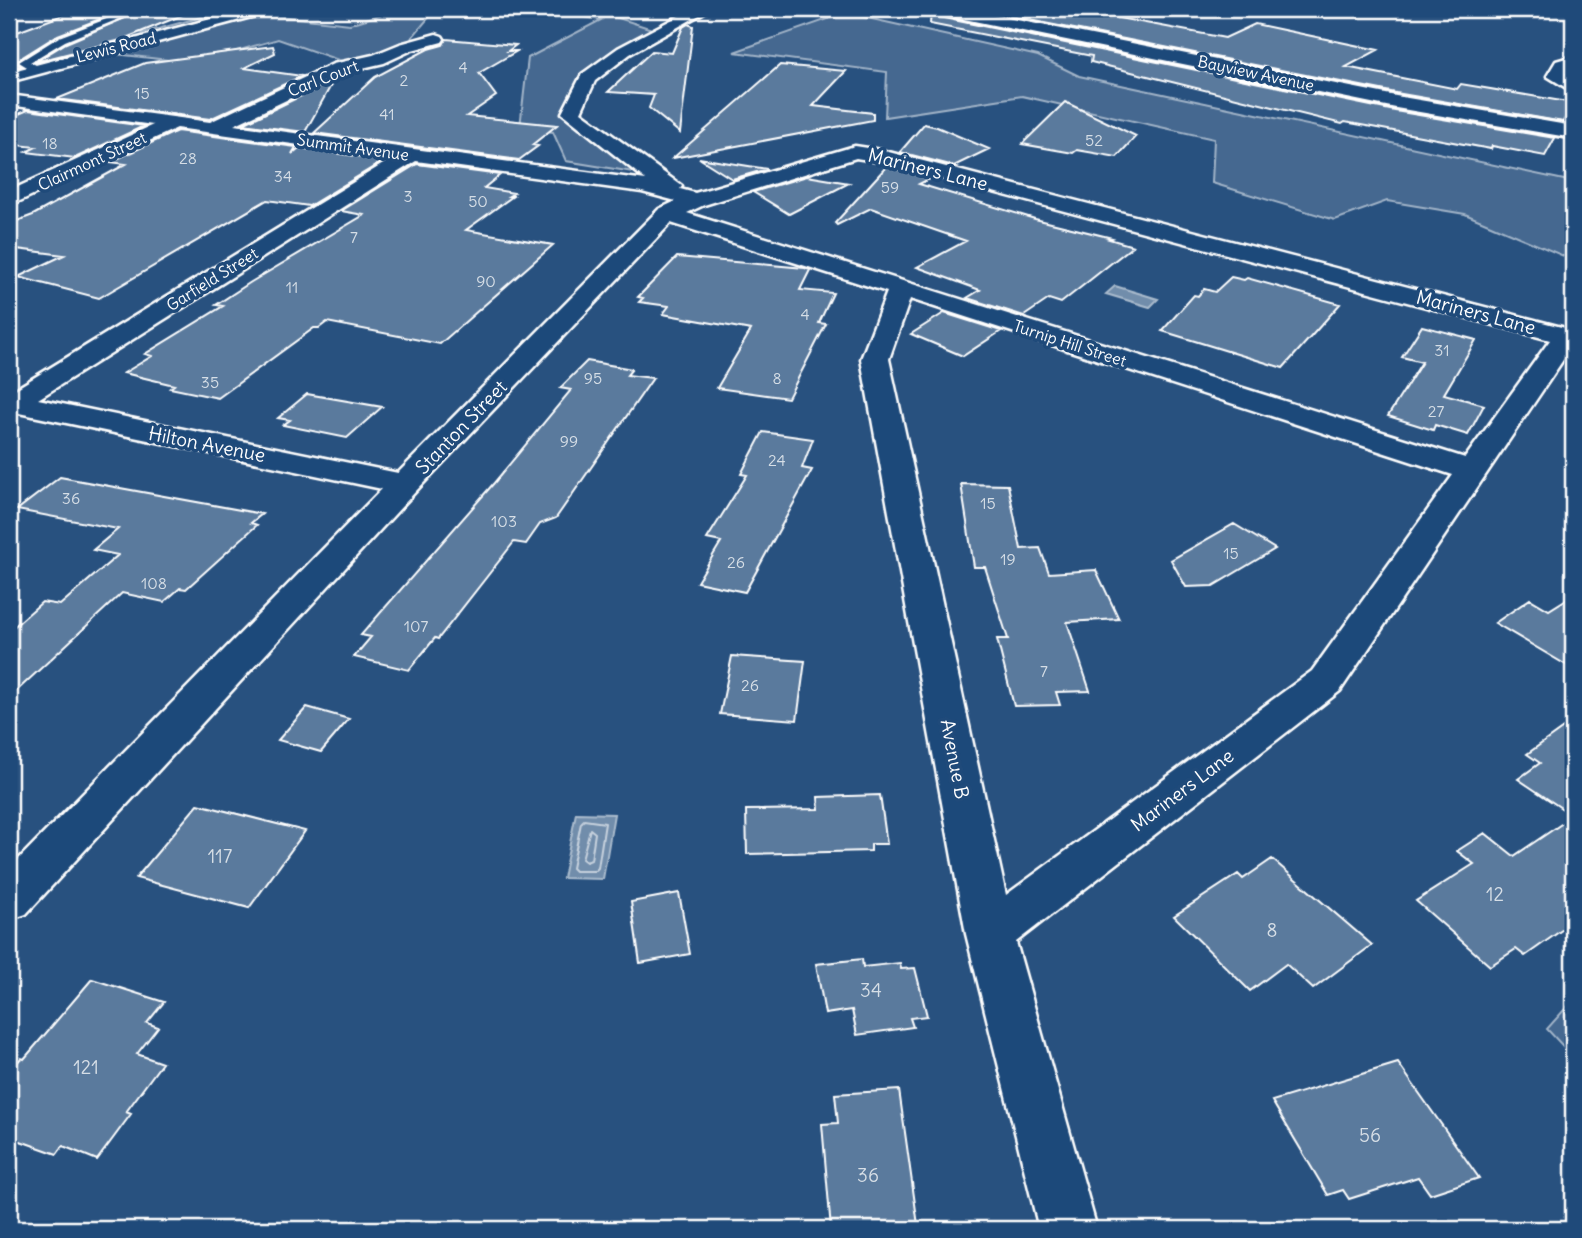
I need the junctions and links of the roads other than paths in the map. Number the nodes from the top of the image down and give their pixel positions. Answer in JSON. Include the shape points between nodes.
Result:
{"nodes":[{"id":1,"x":139,"y":9,"type":"edge"},
{"id":2,"x":265,"y":9,"type":"edge"},
{"id":3,"x":703,"y":9,"type":"edge"},
{"id":4,"x":940,"y":9,"type":"edge"},
{"id":5,"x":436,"y":39,"type":"dead end"},
{"id":6,"x":1573,"y":61,"type":"edge"},
{"id":7,"x":35,"y":68,"type":"junction"},
{"id":8,"x":9,"y":77,"type":"edge"},
{"id":9,"x":1573,"y":86,"type":"edge"},
{"id":10,"x":9,"y":100,"type":"edge"},
{"id":11,"x":174,"y":122,"type":"junction"},
{"id":12,"x":214,"y":127,"type":"junction"},
{"id":13,"x":1573,"y":132,"type":"edge"},
{"id":14,"x":411,"y":156,"type":"junction"},
{"id":15,"x":9,"y":199,"type":"edge"},
{"id":16,"x":681,"y":207,"type":"junction"},
{"id":17,"x":901,"y":289,"type":"junction"},
{"id":18,"x":10,"y":402,"type":"edge"},
{"id":19,"x":1474,"y":471,"type":"junction"},
{"id":20,"x":405,"y":484,"type":"junction"},
{"id":21,"x":9,"y":900,"type":"edge"},
{"id":22,"x":990,"y":934,"type":"junction"},
{"id":23,"x":1068,"y":1229,"type":"edge"}],
"edges":[{"from":1,"to":7,"type":"lane","via":[[62,38],[23,62]]},
{"from":2,"to":7,"type":"street","name":"Lewis Road"},
{"from":3,"to":16,"type":"street","via":[[664,21],[588,78],[571,113],[652,175]]},
{"from":4,"to":13,"type":"main road","name":"Bayview Avenue","via":[[1396,102]]},
{"from":5,"to":12,"type":"street","name":"Carl Court","via":[[339,68]]},
{"from":6,"to":9,"type":"street","via":[[1562,65],[1556,76]]},
{"from":7,"to":8,"type":"street","name":"Lewis Road"},
{"from":10,"to":11,"type":"street","name":"Summit Avenue"},
{"from":11,"to":12,"type":"street","name":"Summit Avenue"},
{"from":11,"to":15,"type":"street","name":"Clairmont Street"},
{"from":12,"to":14,"type":"street","name":"Summit Avenue"},
{"from":14,"to":16,"type":"street","name":"Summit Avenue","via":[[643,186]]},
{"from":14,"to":18,"type":"street","name":"Garfield Street"},
{"from":16,"to":17,"type":"street","name":"Turnip Hill Street"},
{"from":16,"to":19,"type":"street","name":"Mariners Lane","via":[[855,152],[1566,336]]},
{"from":16,"to":20,"type":"street","name":"Stanton Street"},
{"from":17,"to":19,"type":"street","name":"Turnip Hill Street"},
{"from":17,"to":22,"type":"street","name":"Avenue B","via":[[875,359]]},
{"from":18,"to":20,"type":"street","name":"Hilton Avenue"},
{"from":19,"to":22,"type":"street","name":"Mariners Lane","via":[[1326,681]]},
{"from":20,"to":21,"type":"street","name":"Stanton Street"},
{"from":22,"to":23,"type":"street","name":"Avenue B"}]}
